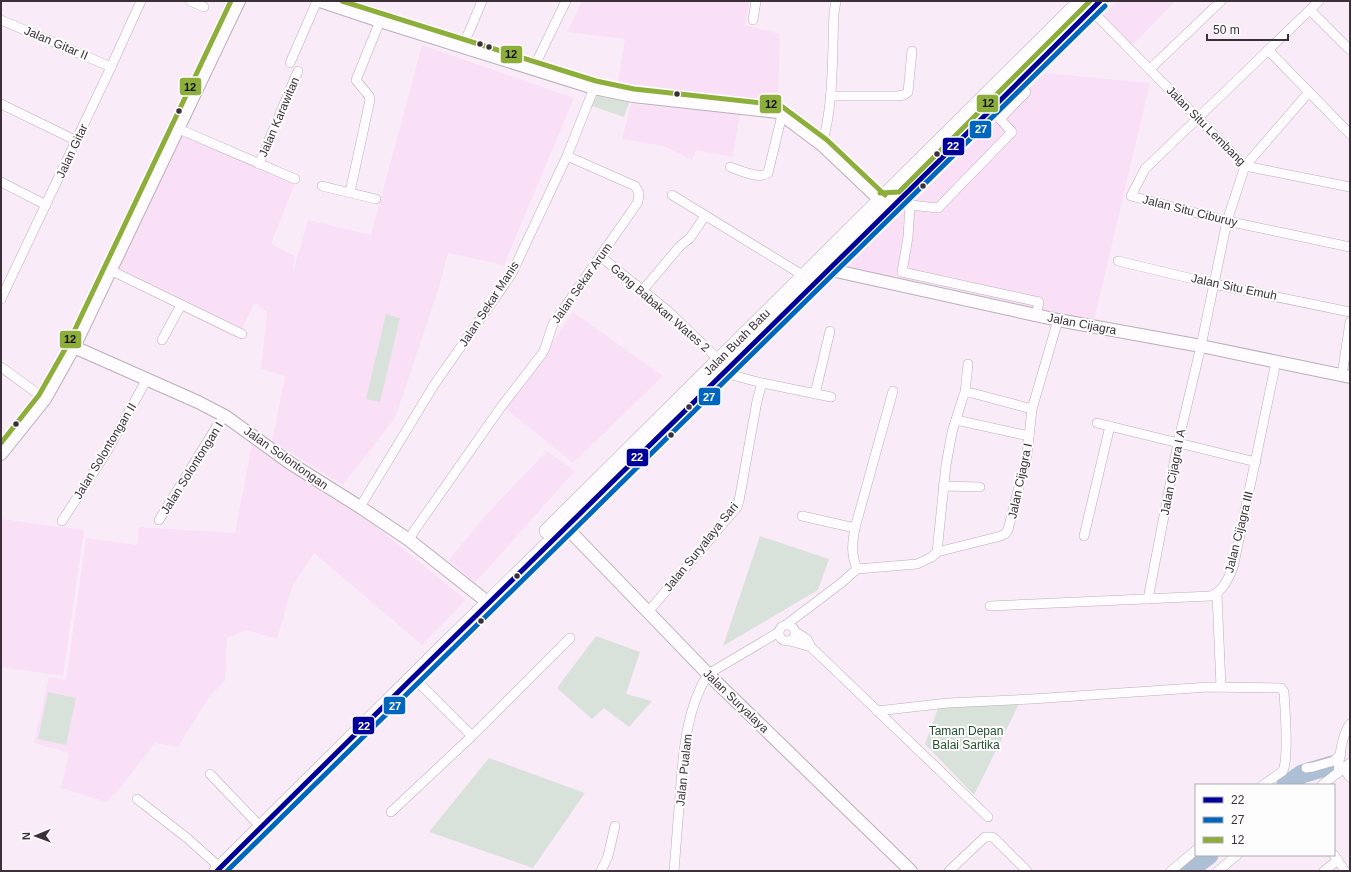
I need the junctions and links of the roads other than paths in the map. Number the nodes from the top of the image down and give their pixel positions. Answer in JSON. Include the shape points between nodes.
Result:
{"nodes":[{"id":1,"x":141,"y":1,"type":"edge"},
{"id":2,"x":190,"y":1,"type":"edge"},
{"id":3,"x":239,"y":1,"type":"edge"},
{"id":4,"x":322,"y":1,"type":"edge"},
{"id":5,"x":482,"y":1,"type":"edge"},
{"id":6,"x":566,"y":1,"type":"edge"},
{"id":7,"x":756,"y":1,"type":"edge"},
{"id":8,"x":836,"y":1,"type":"edge"},
{"id":9,"x":1221,"y":1,"type":"edge"},
{"id":10,"x":1319,"y":1,"type":"edge"},
{"id":11,"x":1091,"y":4,"type":"edge"},
{"id":12,"x":204,"y":7,"type":"dead end"},
{"id":13,"x":1310,"y":10,"type":"junction"},
{"id":14,"x":1,"y":20,"type":"edge"},
{"id":15,"x":753,"y":20,"type":"dead end"},
{"id":16,"x":380,"y":21,"type":"junction"},
{"id":17,"x":460,"y":47,"type":"junction"},
{"id":18,"x":1268,"y":50,"type":"junction"},
{"id":19,"x":1350,"y":50,"type":"edge"},
{"id":20,"x":912,"y":51,"type":"dead end"},
{"id":21,"x":290,"y":63,"type":"dead end"},
{"id":22,"x":111,"y":67,"type":"junction"},
{"id":23,"x":533,"y":69,"type":"junction"},
{"id":24,"x":1150,"y":69,"type":"junction"},
{"id":25,"x":298,"y":71,"type":"dead end"},
{"id":26,"x":594,"y":88,"type":"junction"},
{"id":27,"x":1022,"y":88,"type":"junction"},
{"id":28,"x":1309,"y":92,"type":"junction"},
{"id":29,"x":830,"y":96,"type":"junction"},
{"id":30,"x":1,"y":104,"type":"edge"},
{"id":31,"x":782,"y":115,"type":"junction"},
{"id":32,"x":1197,"y":119,"type":"junction"},
{"id":33,"x":179,"y":129,"type":"junction"},
{"id":34,"x":1350,"y":134,"type":"edge"},
{"id":35,"x":77,"y":141,"type":"junction"},
{"id":36,"x":822,"y":145,"type":"junction"},
{"id":37,"x":567,"y":156,"type":"junction"},
{"id":38,"x":259,"y":164,"type":"junction"},
{"id":39,"x":1245,"y":166,"type":"junction"},
{"id":40,"x":730,"y":167,"type":"dead end"},
{"id":41,"x":295,"y":179,"type":"dead end"},
{"id":42,"x":1,"y":182,"type":"edge"},
{"id":43,"x":322,"y":186,"type":"dead end"},
{"id":44,"x":1350,"y":187,"type":"edge"},
{"id":45,"x":350,"y":192,"type":"junction"},
{"id":46,"x":672,"y":196,"type":"dead end"},
{"id":47,"x":376,"y":199,"type":"dead end"},
{"id":48,"x":902,"y":199,"type":"junction"},
{"id":49,"x":880,"y":200,"type":"junction"},
{"id":50,"x":46,"y":205,"type":"junction"},
{"id":51,"x":705,"y":216,"type":"junction"},
{"id":52,"x":1227,"y":221,"type":"junction"},
{"id":53,"x":1350,"y":247,"type":"edge"},
{"id":54,"x":600,"y":256,"type":"junction"},
{"id":55,"x":1118,"y":261,"type":"dead end"},
{"id":56,"x":830,"y":269,"type":"junction"},
{"id":57,"x":110,"y":270,"type":"junction"},
{"id":58,"x":809,"y":271,"type":"junction"},
{"id":59,"x":1214,"y":284,"type":"junction"},
{"id":60,"x":643,"y":290,"type":"junction"},
{"id":61,"x":1,"y":299,"type":"edge"},
{"id":62,"x":180,"y":305,"type":"junction"},
{"id":63,"x":1350,"y":312,"type":"edge"},
{"id":64,"x":1036,"y":316,"type":"junction"},
{"id":65,"x":1058,"y":320,"type":"junction"},
{"id":66,"x":1350,"y":322,"type":"edge"},
{"id":67,"x":830,"y":331,"type":"dead end"},
{"id":68,"x":242,"y":334,"type":"dead end"},
{"id":69,"x":162,"y":340,"type":"dead end"},
{"id":70,"x":1201,"y":346,"type":"junction"},
{"id":71,"x":74,"y":347,"type":"junction"},
{"id":72,"x":1276,"y":362,"type":"junction"},
{"id":73,"x":968,"y":364,"type":"dead end"},
{"id":74,"x":722,"y":366,"type":"junction"},
{"id":75,"x":1,"y":367,"type":"edge"},
{"id":76,"x":1346,"y":376,"type":"edge"},
{"id":77,"x":147,"y":380,"type":"junction"},
{"id":78,"x":762,"y":383,"type":"junction"},
{"id":79,"x":893,"y":391,"type":"dead end"},
{"id":80,"x":965,"y":393,"type":"junction"},
{"id":81,"x":815,"y":394,"type":"junction"},
{"id":82,"x":45,"y":398,"type":"junction"},
{"id":83,"x":831,"y":398,"type":"dead end"},
{"id":84,"x":1032,"y":409,"type":"junction"},
{"id":85,"x":225,"y":416,"type":"junction"},
{"id":86,"x":956,"y":420,"type":"junction"},
{"id":87,"x":1097,"y":423,"type":"dead end"},
{"id":88,"x":1110,"y":426,"type":"junction"},
{"id":89,"x":1029,"y":436,"type":"junction"},
{"id":90,"x":1178,"y":443,"type":"junction"},
{"id":91,"x":1,"y":454,"type":"edge"},
{"id":92,"x":1256,"y":462,"type":"junction"},
{"id":93,"x":943,"y":486,"type":"junction"},
{"id":94,"x":980,"y":487,"type":"dead end"},
{"id":95,"x":360,"y":507,"type":"junction"},
{"id":96,"x":802,"y":516,"type":"dead end"},
{"id":97,"x":62,"y":520,"type":"dead end"},
{"id":98,"x":159,"y":520,"type":"dead end"},
{"id":99,"x":566,"y":527,"type":"junction"},
{"id":100,"x":855,"y":528,"type":"junction"},
{"id":101,"x":1084,"y":536,"type":"dead end"},
{"id":102,"x":409,"y":540,"type":"junction"},
{"id":103,"x":937,"y":552,"type":"junction"},
{"id":104,"x":857,"y":569,"type":"junction"},
{"id":105,"x":1217,"y":594,"type":"junction"},
{"id":106,"x":481,"y":597,"type":"junction"},
{"id":107,"x":1148,"y":599,"type":"junction"},
{"id":108,"x":990,"y":606,"type":"dead end"},
{"id":109,"x":648,"y":612,"type":"junction"},
{"id":110,"x":792,"y":628,"type":"junction"},
{"id":111,"x":777,"y":635,"type":"junction"},
{"id":112,"x":570,"y":638,"type":"dead end"},
{"id":113,"x":790,"y":641,"type":"junction"},
{"id":114,"x":811,"y":647,"type":"junction"},
{"id":115,"x":708,"y":674,"type":"junction"},
{"id":116,"x":413,"y":677,"type":"junction"},
{"id":117,"x":1221,"y":687,"type":"junction"},
{"id":118,"x":877,"y":711,"type":"junction"},
{"id":119,"x":1350,"y":724,"type":"edge"},
{"id":120,"x":472,"y":736,"type":"junction"},
{"id":121,"x":1342,"y":764,"type":"edge"},
{"id":122,"x":1306,"y":768,"type":"dead end"},
{"id":123,"x":210,"y":774,"type":"dead end"},
{"id":124,"x":1350,"y":777,"type":"edge"},
{"id":125,"x":1264,"y":784,"type":"edge"},
{"id":126,"x":1323,"y":784,"type":"edge"},
{"id":127,"x":137,"y":799,"type":"dead end"},
{"id":128,"x":391,"y":812,"type":"dead end"},
{"id":129,"x":988,"y":817,"type":"dead end"},
{"id":130,"x":255,"y":821,"type":"junction"},
{"id":131,"x":615,"y":826,"type":"dead end"},
{"id":132,"x":1195,"y":851,"type":"edge"},
{"id":133,"x":1236,"y":856,"type":"edge"},
{"id":134,"x":1336,"y":858,"type":"edge"},
{"id":135,"x":213,"y":868,"type":"edge"},
{"id":136,"x":601,"y":871,"type":"edge"},
{"id":137,"x":674,"y":871,"type":"edge"},
{"id":138,"x":911,"y":871,"type":"edge"},
{"id":139,"x":949,"y":871,"type":"edge"},
{"id":140,"x":1027,"y":871,"type":"edge"},
{"id":141,"x":1171,"y":871,"type":"edge"},
{"id":142,"x":1218,"y":871,"type":"edge"},
{"id":143,"x":1324,"y":871,"type":"edge"},
{"id":144,"x":1345,"y":871,"type":"edge"}],
"edges":[{"from":1,"to":22,"type":"street","name":"Jalan Gitar"},
{"from":2,"to":12,"type":"street"},
{"from":3,"to":33,"type":"street"},
{"from":4,"to":16,"type":"street"},
{"from":4,"to":21,"type":"street","name":"Jalan Karawitan"},
{"from":5,"to":17,"type":"street"},
{"from":6,"to":23,"type":"street"},
{"from":7,"to":15,"type":"street"},
{"from":8,"to":29,"type":"street"},
{"from":9,"to":24,"type":"street"},
{"from":10,"to":13,"type":"street"},
{"from":11,"to":24,"type":"street","name":"Jalan Situ Lembang"},
{"from":11,"to":27,"type":"main road","name":"Jalan Buah Batu"},
{"from":11,"to":49,"type":"main road","name":"Jalan Buah Batu"},
{"from":13,"to":18,"type":"street"},
{"from":13,"to":19,"type":"street"},
{"from":14,"to":22,"type":"street","name":"Jalan Gitar II"},
{"from":16,"to":17,"type":"street"},
{"from":16,"to":45,"type":"street","via":[[356,80],[370,100]]},
{"from":17,"to":23,"type":"street"},
{"from":18,"to":28,"type":"street"},
{"from":18,"to":32,"type":"street"},
{"from":20,"to":29,"type":"street","via":[[906,94]]},
{"from":22,"to":35,"type":"street","name":"Jalan Gitar"},
{"from":23,"to":26,"type":"street"},
{"from":24,"to":32,"type":"street","name":"Jalan Situ Lembang"},
{"from":25,"to":38,"type":"street","name":"Jalan Karawitan"},
{"from":26,"to":31,"type":"street","via":[[633,96],[775,112]]},
{"from":26,"to":37,"type":"street","name":"Jalan Sekar Manis"},
{"from":27,"to":48,"type":"main road","name":"Jalan Buah Batu"},
{"from":27,"to":64,"type":"street","via":[[1000,119],[1012,132],[938,208],[910,205],[902,272],[1039,302]]},
{"from":28,"to":34,"type":"street"},
{"from":28,"to":39,"type":"street"},
{"from":29,"to":36,"type":"street"},
{"from":30,"to":35,"type":"street"},
{"from":31,"to":36,"type":"street"},
{"from":31,"to":40,"type":"street","via":[[768,173],[758,176]]},
{"from":32,"to":39,"type":"street","name":"Jalan Situ Lembang"},
{"from":32,"to":52,"type":"street","name":"Jalan Situ Ciburuy","via":[[1145,169],[1131,196]]},
{"from":33,"to":38,"type":"street","name":"Jalan Karawitan"},
{"from":33,"to":57,"type":"street"},
{"from":35,"to":50,"type":"street","name":"Jalan Gitar"},
{"from":36,"to":49,"type":"street"},
{"from":37,"to":54,"type":"street","name":"Jalan Sekar Arum","via":[[635,186],[639,191],[638,202]]},
{"from":37,"to":95,"type":"street","name":"Jalan Sekar Manis","via":[[510,275],[434,385]]},
{"from":38,"to":41,"type":"street","name":"Jalan Karawitan"},
{"from":39,"to":44,"type":"street","name":"Jalan Situ Lembang"},
{"from":39,"to":52,"type":"street","name":"Jalan Cijagra I A"},
{"from":42,"to":50,"type":"street"},
{"from":43,"to":45,"type":"street"},
{"from":45,"to":47,"type":"street"},
{"from":46,"to":51,"type":"street"},
{"from":48,"to":49,"type":"street"},
{"from":48,"to":56,"type":"main road","name":"Jalan Buah Batu"},
{"from":49,"to":58,"type":"main road","name":"Jalan Buah Batu"},
{"from":50,"to":61,"type":"street","name":"Jalan Gitar"},
{"from":51,"to":58,"type":"street"},
{"from":51,"to":60,"type":"street","via":[[690,238],[680,246]]},
{"from":52,"to":53,"type":"street","name":"Jalan Situ Ciburuy"},
{"from":52,"to":59,"type":"street","name":"Jalan Cijagra I A"},
{"from":54,"to":60,"type":"street","name":"Gang Babakan Wates 2"},
{"from":54,"to":102,"type":"street","name":"Jalan Sekar Arum","via":[[553,324],[542,354],[501,407]]},
{"from":55,"to":59,"type":"street","name":"Jalan Situ Emuh"},
{"from":56,"to":58,"type":"street","name":"Jalan Cijagra"},
{"from":56,"to":64,"type":"street","name":"Jalan Cijagra"},
{"from":56,"to":74,"type":"main road","name":"Jalan Buah Batu"},
{"from":57,"to":62,"type":"street"},
{"from":57,"to":71,"type":"street"},
{"from":58,"to":74,"type":"main road","name":"Jalan Buah Batu"},
{"from":59,"to":63,"type":"street","name":"Jalan Situ Emuh"},
{"from":59,"to":70,"type":"street","name":"Jalan Cijagra I A"},
{"from":60,"to":74,"type":"street","name":"Gang Babakan Wates 2","via":[[668,311]]},
{"from":62,"to":68,"type":"street"},
{"from":62,"to":69,"type":"street"},
{"from":64,"to":65,"type":"street","name":"Jalan Cijagra"},
{"from":65,"to":70,"type":"street","name":"Jalan Cijagra"},
{"from":65,"to":84,"type":"street","name":"Jalan Cijagra I"},
{"from":66,"to":76,"type":"street"},
{"from":67,"to":81,"type":"street"},
{"from":70,"to":72,"type":"street","name":"Jalan Cijagra"},
{"from":70,"to":90,"type":"street","name":"Jalan Cijagra I A"},
{"from":71,"to":77,"type":"street","name":"Jalan Solontongan"},
{"from":71,"to":82,"type":"street"},
{"from":72,"to":76,"type":"street","name":"Jalan Cijagra"},
{"from":72,"to":92,"type":"street","name":"Jalan Cijagra III"},
{"from":73,"to":80,"type":"street"},
{"from":74,"to":78,"type":"street"},
{"from":74,"to":99,"type":"main road","name":"Jalan Buah Batu"},
{"from":74,"to":106,"type":"main road","name":"Jalan Buah Batu"},
{"from":75,"to":82,"type":"street"},
{"from":77,"to":85,"type":"street","name":"Jalan Solontongan"},
{"from":77,"to":97,"type":"street","name":"Jalan Solontongan II","via":[[106,453]]},
{"from":78,"to":81,"type":"street"},
{"from":78,"to":109,"type":"street","name":"Jalan Suryalaya Sari","via":[[737,507]]},
{"from":79,"to":100,"type":"street"},
{"from":80,"to":84,"type":"street","via":[[972,392]]},
{"from":80,"to":86,"type":"street"},
{"from":81,"to":83,"type":"street"},
{"from":82,"to":91,"type":"street"},
{"from":84,"to":89,"type":"street","name":"Jalan Cijagra I"},
{"from":85,"to":95,"type":"street","name":"Jalan Solontongan"},
{"from":85,"to":98,"type":"street","name":"Jalan Solontongan I"},
{"from":86,"to":89,"type":"street"},
{"from":86,"to":93,"type":"street"},
{"from":87,"to":88,"type":"street"},
{"from":88,"to":90,"type":"street"},
{"from":88,"to":101,"type":"street"},
{"from":89,"to":103,"type":"street","name":"Jalan Cijagra I","via":[[1027,455],[1008,530],[1001,536]]},
{"from":90,"to":92,"type":"street"},
{"from":90,"to":107,"type":"street","name":"Jalan Cijagra I A"},
{"from":92,"to":105,"type":"street","name":"Jalan Cijagra III","via":[[1233,568]]},
{"from":93,"to":94,"type":"street"},
{"from":93,"to":103,"type":"street"},
{"from":95,"to":102,"type":"street","name":"Jalan Solontongan"},
{"from":96,"to":100,"type":"street"},
{"from":99,"to":109,"type":"street","name":"Jalan Suryalaya"},
{"from":99,"to":116,"type":"main road","name":"Jalan Buah Batu"},
{"from":100,"to":104,"type":"street","via":[[852,543]]},
{"from":102,"to":106,"type":"street","name":"Jalan Solontongan"},
{"from":103,"to":104,"type":"street","name":"Jalan Cijagra I","via":[[918,564]]},
{"from":104,"to":110,"type":"street","via":[[798,617]]},
{"from":105,"to":107,"type":"street"},
{"from":105,"to":117,"type":"street"},
{"from":106,"to":130,"type":"main road","name":"Jalan Buah Batu"},
{"from":107,"to":108,"type":"street"},
{"from":109,"to":115,"type":"street","name":"Jalan Suryalaya"},
{"from":110,"to":111,"type":"street","via":[[780,628]]},
{"from":110,"to":113,"type":"street","via":[[793,639]]},
{"from":110,"to":114,"type":"street","via":[[807,639]]},
{"from":111,"to":113,"type":"street"},
{"from":111,"to":115,"type":"street"},
{"from":112,"to":120,"type":"street"},
{"from":113,"to":114,"type":"street"},
{"from":114,"to":118,"type":"street"},
{"from":115,"to":137,"type":"street","name":"Jalan Pualam","via":[[692,710],[683,757]]},
{"from":115,"to":138,"type":"street","name":"Jalan Suryalaya"},
{"from":116,"to":120,"type":"street"},
{"from":116,"to":135,"type":"main road","name":"Jalan Buah Batu"},
{"from":117,"to":118,"type":"street","via":[[948,703]]},
{"from":117,"to":125,"type":"street","via":[[1283,690],[1286,757],[1284,769]]},
{"from":118,"to":129,"type":"street"},
{"from":119,"to":121,"type":"street","via":[[1344,737]]},
{"from":120,"to":128,"type":"street"},
{"from":121,"to":122,"type":"street","via":[[1334,761]]},
{"from":121,"to":124,"type":"street"},
{"from":121,"to":126,"type":"street"},
{"from":123,"to":130,"type":"street"},
{"from":127,"to":135,"type":"street","via":[[187,838]]},
{"from":130,"to":135,"type":"main road","name":"Jalan Buah Batu"},
{"from":131,"to":136,"type":"street","via":[[608,856]]},
{"from":132,"to":141,"type":"street"},
{"from":133,"to":142,"type":"street"},
{"from":134,"to":143,"type":"street"},
{"from":134,"to":144,"type":"street"},
{"from":139,"to":140,"type":"street","via":[[987,836],[994,838]]}]}
